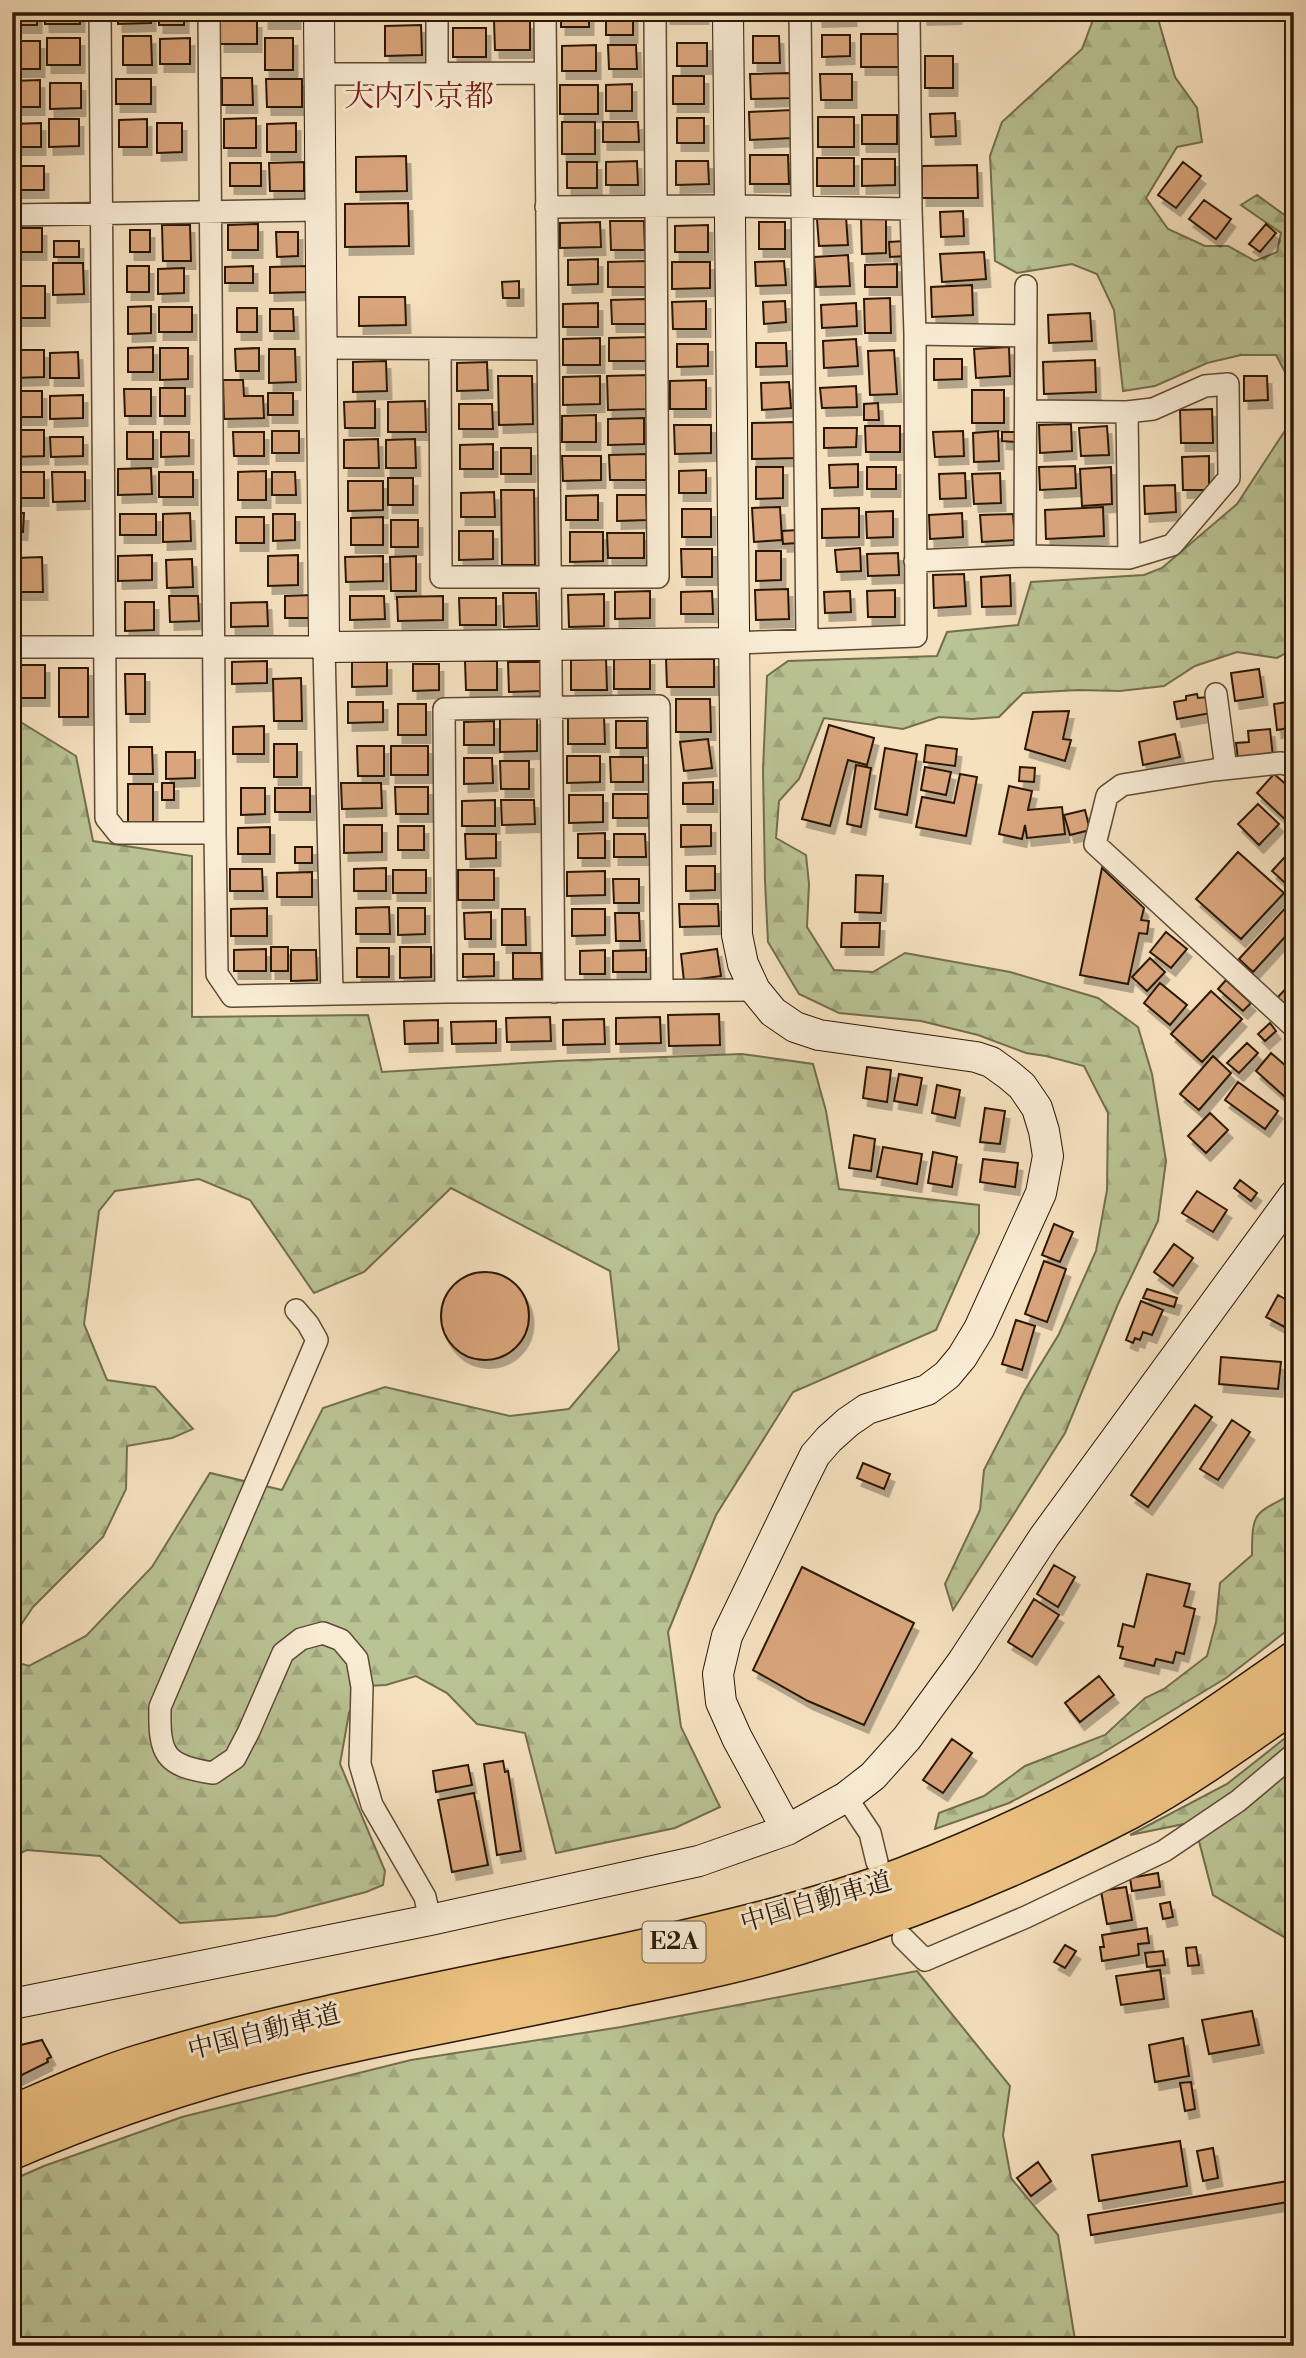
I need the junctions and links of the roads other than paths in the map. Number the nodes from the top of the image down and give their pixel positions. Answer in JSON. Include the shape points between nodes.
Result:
{"nodes":[{"id":1,"x":100,"y":12,"type":"edge"},
{"id":2,"x":209,"y":12,"type":"edge"},
{"id":3,"x":319,"y":12,"type":"edge"},
{"id":4,"x":437,"y":12,"type":"edge"},
{"id":5,"x":545,"y":12,"type":"edge"},
{"id":6,"x":655,"y":12,"type":"edge"},
{"id":7,"x":728,"y":12,"type":"edge"},
{"id":8,"x":800,"y":12,"type":"edge"},
{"id":9,"x":909,"y":12,"type":"edge"},
{"id":10,"x":437,"y":72,"type":"junction"},
{"id":11,"x":545,"y":73,"type":"junction"},
{"id":12,"x":319,"y":74,"type":"junction"},
{"id":13,"x":730,"y":206,"type":"junction"},
{"id":14,"x":802,"y":206,"type":"junction"},
{"id":15,"x":546,"y":207,"type":"junction"},
{"id":16,"x":656,"y":208,"type":"junction"},
{"id":17,"x":320,"y":209,"type":"junction"},
{"id":18,"x":911,"y":209,"type":"junction"},
{"id":19,"x":210,"y":212,"type":"junction"},
{"id":20,"x":101,"y":213,"type":"junction"},
{"id":21,"x":12,"y":215,"type":"edge"},
{"id":22,"x":1026,"y":286,"type":"dead end"},
{"id":23,"x":915,"y":334,"type":"junction"},
{"id":24,"x":1025,"y":336,"type":"junction"},
{"id":25,"x":322,"y":348,"type":"junction"},
{"id":26,"x":440,"y":349,"type":"junction"},
{"id":27,"x":547,"y":349,"type":"junction"},
{"id":28,"x":1026,"y":411,"type":"junction"},
{"id":29,"x":1127,"y":412,"type":"junction"},
{"id":30,"x":1025,"y":556,"type":"junction"},
{"id":31,"x":1129,"y":558,"type":"junction"},
{"id":32,"x":915,"y":561,"type":"junction"},
{"id":33,"x":551,"y":578,"type":"junction"},
{"id":34,"x":807,"y":640,"type":"junction"},
{"id":35,"x":734,"y":643,"type":"junction"},
{"id":36,"x":213,"y":645,"type":"junction"},
{"id":37,"x":551,"y":646,"type":"junction"},
{"id":38,"x":12,"y":647,"type":"edge"},
{"id":39,"x":106,"y":647,"type":"junction"},
{"id":40,"x":324,"y":647,"type":"junction"},
{"id":41,"x":1216,"y":694,"type":"dead end"},
{"id":42,"x":552,"y":708,"type":"junction"},
{"id":43,"x":1294,"y":766,"type":"edge"},
{"id":44,"x":1226,"y":769,"type":"junction"},
{"id":45,"x":215,"y":833,"type":"junction"},
{"id":46,"x":662,"y":990,"type":"junction"},
{"id":47,"x":755,"y":990,"type":"junction"},
{"id":48,"x":446,"y":992,"type":"junction"},
{"id":49,"x":554,"y":992,"type":"junction"},
{"id":50,"x":332,"y":994,"type":"junction"},
{"id":51,"x":1294,"y":1027,"type":"edge"},
{"id":52,"x":1294,"y":1195,"type":"edge"},
{"id":53,"x":296,"y":1310,"type":"dead end"},
{"id":54,"x":1294,"y":1661,"type":"edge"},
{"id":55,"x":1294,"y":1702,"type":"edge"},
{"id":56,"x":1294,"y":1754,"type":"edge"},
{"id":57,"x":846,"y":1797,"type":"junction"},
{"id":58,"x":787,"y":1830,"type":"junction"},
{"id":59,"x":877,"y":1862,"type":"dead end"},
{"id":60,"x":430,"y":1920,"type":"junction"},
{"id":61,"x":903,"y":1938,"type":"dead end"},
{"id":62,"x":12,"y":2004,"type":"edge"},
{"id":63,"x":12,"y":2115,"type":"edge"},
{"id":64,"x":12,"y":2150,"type":"edge"}],
"edges":[{"from":1,"to":20,"type":"street"},
{"from":2,"to":19,"type":"street"},
{"from":3,"to":12,"type":"street"},
{"from":4,"to":10,"type":"street"},
{"from":5,"to":11,"type":"street"},
{"from":6,"to":16,"type":"street"},
{"from":7,"to":13,"type":"street"},
{"from":8,"to":14,"type":"street"},
{"from":9,"to":18,"type":"street"},
{"from":10,"to":11,"type":"street"},
{"from":10,"to":12,"type":"street"},
{"from":11,"to":15,"type":"street"},
{"from":12,"to":17,"type":"street"},
{"from":13,"to":14,"type":"street"},
{"from":13,"to":16,"type":"street"},
{"from":13,"to":35,"type":"street"},
{"from":14,"to":18,"type":"street"},
{"from":14,"to":34,"type":"street"},
{"from":15,"to":16,"type":"street"},
{"from":15,"to":27,"type":"street"},
{"from":16,"to":33,"type":"street","via":[[658,577]]},
{"from":17,"to":19,"type":"street"},
{"from":17,"to":25,"type":"street"},
{"from":18,"to":23,"type":"street"},
{"from":19,"to":20,"type":"street"},
{"from":19,"to":36,"type":"street"},
{"from":20,"to":21,"type":"street"},
{"from":20,"to":39,"type":"street"},
{"from":22,"to":24,"type":"street"},
{"from":23,"to":24,"type":"street"},
{"from":23,"to":32,"type":"street"},
{"from":24,"to":28,"type":"street"},
{"from":25,"to":26,"type":"street"},
{"from":25,"to":40,"type":"street"},
{"from":26,"to":27,"type":"street"},
{"from":26,"to":33,"type":"street","via":[[441,577]]},
{"from":27,"to":33,"type":"street"},
{"from":28,"to":29,"type":"street"},
{"from":28,"to":30,"type":"street"},
{"from":29,"to":31,"type":"street"},
{"from":29,"to":31,"type":"street","via":[[1153,409],[1205,386],[1228,384],[1229,478],[1172,545]]},
{"from":30,"to":31,"type":"street"},
{"from":30,"to":32,"type":"street"},
{"from":32,"to":34,"type":"street","via":[[916,636]]},
{"from":33,"to":37,"type":"street"},
{"from":34,"to":35,"type":"street"},
{"from":35,"to":37,"type":"street"},
{"from":35,"to":47,"type":"street","via":[[737,934]]},
{"from":36,"to":39,"type":"street"},
{"from":36,"to":40,"type":"street"},
{"from":36,"to":45,"type":"street"},
{"from":37,"to":40,"type":"street"},
{"from":37,"to":42,"type":"street"},
{"from":38,"to":39,"type":"street"},
{"from":39,"to":45,"type":"street","via":[[106,818],[118,833]]},
{"from":40,"to":50,"type":"street"},
{"from":41,"to":44,"type":"street"},
{"from":42,"to":46,"type":"street","via":[[659,706]]},
{"from":42,"to":48,"type":"street","via":[[444,709]]},
{"from":42,"to":49,"type":"street"},
{"from":43,"to":44,"type":"street","via":[[1281,763]]},
{"from":44,"to":51,"type":"street","via":[[1122,785],[1107,796],[1096,844]]},
{"from":45,"to":50,"type":"street","via":[[217,974],[232,996]]},
{"from":46,"to":47,"type":"street"},
{"from":46,"to":49,"type":"street"},
{"from":47,"to":58,"type":"street","via":[[773,1012],[795,1027],[819,1035],[991,1062],[1022,1086],[1037,1108],[1048,1156],[1041,1193],[962,1357],[927,1390],[867,1409],[815,1455],[727,1636],[718,1674],[721,1702]]},
{"from":48,"to":49,"type":"street"},
{"from":48,"to":50,"type":"street"},
{"from":52,"to":57,"type":"street","via":[[1044,1537],[907,1738],[873,1776]]},
{"from":53,"to":60,"type":"street","via":[[317,1340],[160,1707],[159,1738],[169,1758],[189,1769],[213,1773],[234,1758],[283,1653],[301,1639],[323,1633],[341,1640],[357,1659],[362,1687],[360,1764],[372,1805],[425,1897]]},
{"from":54,"to":63,"type":"highway","name":"中国自動車道","number":"E2A","via":[[1109,1782],[901,1877],[796,1911],[682,1940],[220,2042],[137,2065]]},
{"from":55,"to":64,"type":"highway","name":"中国自動車道","number":"E2A","via":[[1129,1810],[1013,1867],[913,1907],[807,1943],[688,1973],[239,2070],[79,2122]]},
{"from":56,"to":61,"type":"street","via":[[1238,1801],[1164,1851],[1027,1917],[925,1960]]},
{"from":57,"to":58,"type":"street"},
{"from":57,"to":59,"type":"street","via":[[870,1833]]},
{"from":58,"to":60,"type":"street","via":[[699,1860]]},
{"from":60,"to":62,"type":"street"}]}
